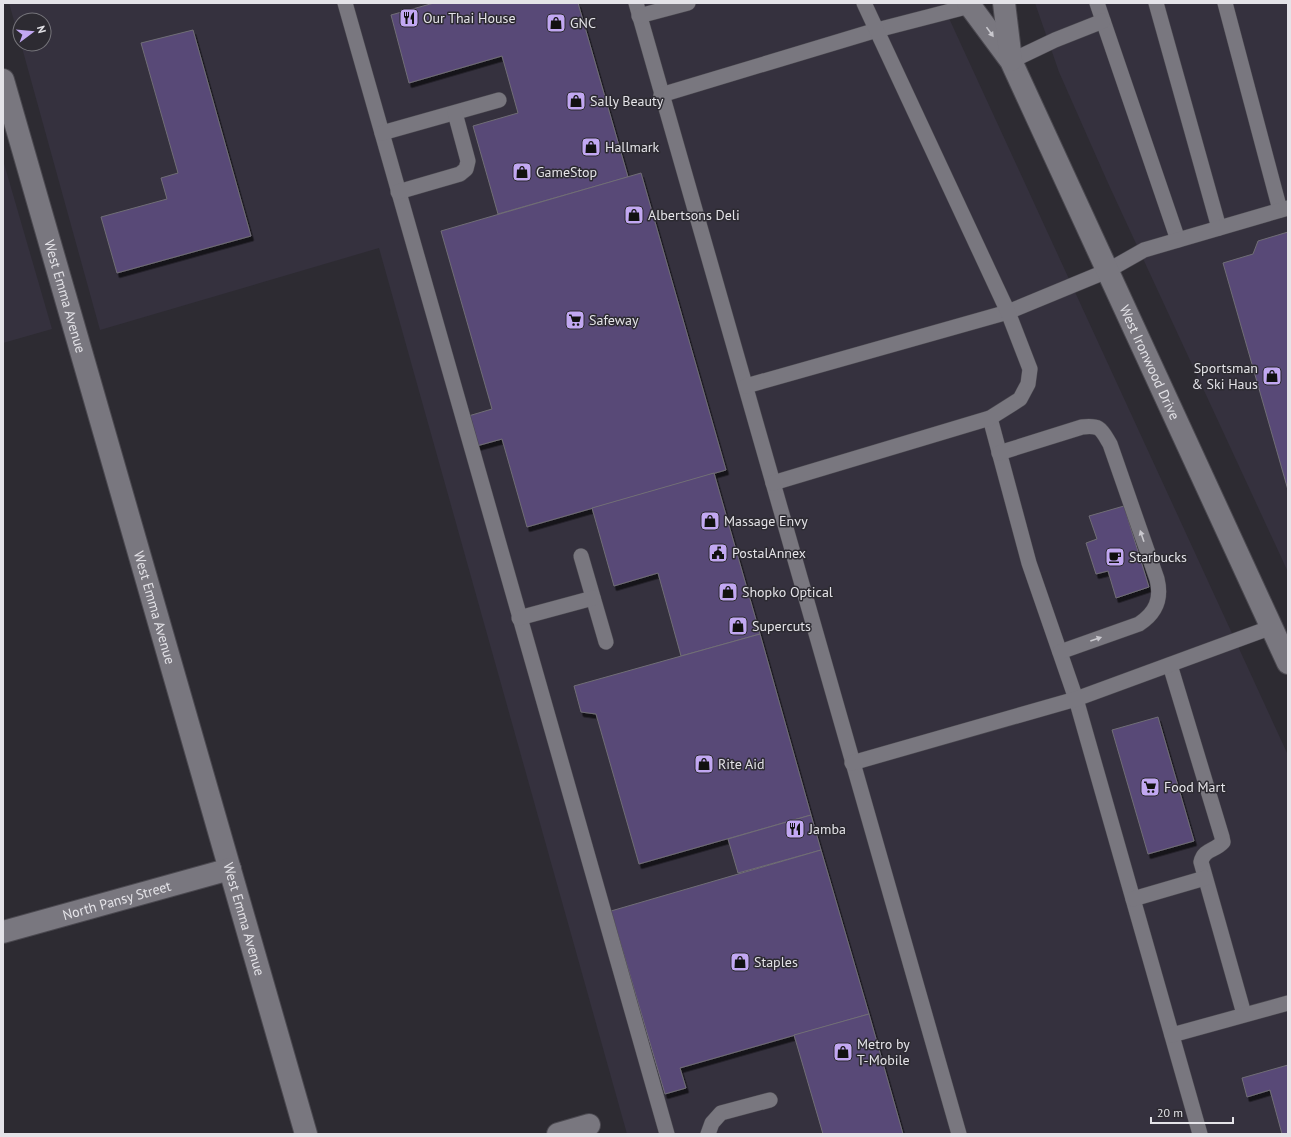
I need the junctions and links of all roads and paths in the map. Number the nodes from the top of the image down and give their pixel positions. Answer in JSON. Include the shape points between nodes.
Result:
{"nodes":[{"id":1,"x":344,"y":3,"type":"edge"},
{"id":2,"x":688,"y":3,"type":"edge"},
{"id":3,"x":864,"y":3,"type":"edge"},
{"id":4,"x":1004,"y":3,"type":"edge"},
{"id":5,"x":1097,"y":3,"type":"edge"},
{"id":6,"x":1156,"y":3,"type":"edge"},
{"id":7,"x":1225,"y":3,"type":"edge"},
{"id":8,"x":969,"y":4,"type":"edge"},
{"id":9,"x":637,"y":10,"type":"edge"},
{"id":10,"x":1103,"y":21,"type":"junction"},
{"id":11,"x":877,"y":30,"type":"junction"},
{"id":12,"x":1011,"y":61,"type":"junction"},
{"id":13,"x":3,"y":80,"type":"edge"},
{"id":14,"x":661,"y":95,"type":"junction"},
{"id":15,"x":499,"y":100,"type":"dead end"},
{"id":16,"x":455,"y":113,"type":"junction"},
{"id":17,"x":382,"y":133,"type":"junction"},
{"id":18,"x":398,"y":192,"type":"junction"},
{"id":19,"x":1284,"y":209,"type":"edge"},
{"id":20,"x":1219,"y":228,"type":"junction"},
{"id":21,"x":1178,"y":240,"type":"junction"},
{"id":22,"x":1107,"y":271,"type":"junction"},
{"id":23,"x":1008,"y":312,"type":"junction"},
{"id":24,"x":746,"y":386,"type":"junction"},
{"id":25,"x":990,"y":418,"type":"junction"},
{"id":26,"x":999,"y":453,"type":"junction"},
{"id":27,"x":773,"y":483,"type":"junction"},
{"id":28,"x":581,"y":556,"type":"dead end"},
{"id":29,"x":593,"y":598,"type":"junction"},
{"id":30,"x":520,"y":618,"type":"junction"},
{"id":31,"x":1272,"y":627,"type":"junction"},
{"id":32,"x":606,"y":642,"type":"dead end"},
{"id":33,"x":1060,"y":652,"type":"junction"},
{"id":34,"x":1288,"y":663,"type":"edge"},
{"id":35,"x":1170,"y":665,"type":"junction"},
{"id":36,"x":1076,"y":699,"type":"junction"},
{"id":37,"x":852,"y":763,"type":"junction"},
{"id":38,"x":230,"y":869,"type":"junction"},
{"id":39,"x":1206,"y":878,"type":"junction"},
{"id":40,"x":1133,"y":899,"type":"junction"},
{"id":41,"x":3,"y":932,"type":"edge"},
{"id":42,"x":1288,"y":1003,"type":"edge"},
{"id":43,"x":1244,"y":1014,"type":"junction"},
{"id":44,"x":1172,"y":1035,"type":"junction"},
{"id":45,"x":770,"y":1100,"type":"dead end"},
{"id":46,"x":589,"y":1125,"type":"dead end"},
{"id":47,"x":306,"y":1134,"type":"edge"},
{"id":48,"x":558,"y":1134,"type":"edge"},
{"id":49,"x":667,"y":1134,"type":"edge"},
{"id":50,"x":708,"y":1134,"type":"edge"},
{"id":51,"x":959,"y":1134,"type":"edge"},
{"id":52,"x":1200,"y":1134,"type":"edge"}],
"edges":[{"from":1,"to":17,"type":"lane"},
{"from":2,"to":9,"type":"lane"},
{"from":3,"to":11,"type":"lane"},
{"from":4,"to":12,"type":"street","name":"West Ironwood Drive"},
{"from":5,"to":10,"type":"lane"},
{"from":6,"to":20,"type":"lane"},
{"from":7,"to":19,"type":"lane"},
{"from":8,"to":11,"type":"lane","via":[[941,15]]},
{"from":8,"to":12,"type":"street","name":"West Ironwood Drive","one_way":true},
{"from":9,"to":14,"type":"lane"},
{"from":10,"to":12,"type":"lane"},
{"from":10,"to":21,"type":"lane"},
{"from":11,"to":14,"type":"lane"},
{"from":11,"to":23,"type":"lane"},
{"from":12,"to":22,"type":"street","name":"West Ironwood Drive"},
{"from":13,"to":38,"type":"street","name":"West Emma Avenue"},
{"from":14,"to":24,"type":"lane"},
{"from":15,"to":16,"type":"lane"},
{"from":16,"to":17,"type":"lane"},
{"from":16,"to":18,"type":"lane","via":[[468,161],[466,169],[460,174]]},
{"from":17,"to":18,"type":"lane"},
{"from":18,"to":30,"type":"lane"},
{"from":19,"to":20,"type":"lane"},
{"from":20,"to":21,"type":"lane"},
{"from":21,"to":22,"type":"lane","via":[[1144,250]]},
{"from":22,"to":23,"type":"lane"},
{"from":22,"to":31,"type":"street","name":"West Ironwood Drive"},
{"from":23,"to":24,"type":"lane"},
{"from":23,"to":25,"type":"lane","via":[[1030,369],[1028,384],[1020,399]]},
{"from":24,"to":27,"type":"lane"},
{"from":25,"to":26,"type":"lane"},
{"from":25,"to":27,"type":"lane"},
{"from":26,"to":33,"type":"lane","via":[[1028,563]]},
{"from":33,"to":26,"type":"lane","one_way":true,"via":[[1139,624],[1150,617],[1160,590],[1157,579],[1110,444],[1102,430],[1095,426],[1082,427]]},
{"from":27,"to":37,"type":"lane"},
{"from":28,"to":29,"type":"lane"},
{"from":29,"to":30,"type":"lane"},
{"from":29,"to":32,"type":"lane"},
{"from":30,"to":49,"type":"lane"},
{"from":31,"to":34,"type":"street","name":"West Ironwood Drive"},
{"from":31,"to":35,"type":"lane"},
{"from":33,"to":36,"type":"lane"},
{"from":35,"to":36,"type":"lane"},
{"from":35,"to":39,"type":"lane","via":[[1223,842],[1202,856],[1201,862]]},
{"from":36,"to":37,"type":"lane"},
{"from":36,"to":40,"type":"lane"},
{"from":37,"to":51,"type":"lane"},
{"from":38,"to":41,"type":"street","name":"North Pansy Street"},
{"from":38,"to":47,"type":"street","name":"West Emma Avenue"},
{"from":39,"to":40,"type":"lane"},
{"from":39,"to":43,"type":"lane"},
{"from":40,"to":44,"type":"lane"},
{"from":42,"to":43,"type":"lane"},
{"from":43,"to":44,"type":"lane"},
{"from":44,"to":52,"type":"lane"},
{"from":45,"to":50,"type":"lane","via":[[721,1113],[712,1123]]},
{"from":46,"to":48,"type":"street"}]}
